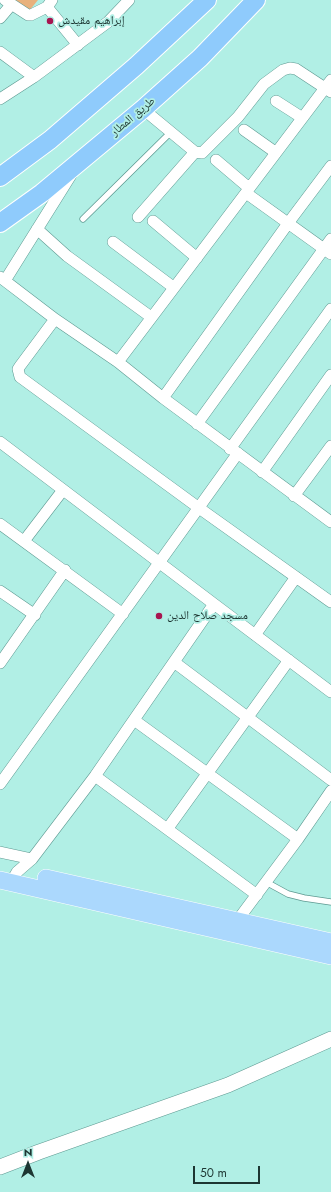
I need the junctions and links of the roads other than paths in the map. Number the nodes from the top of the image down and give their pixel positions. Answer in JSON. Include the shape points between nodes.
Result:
{"nodes":[{"id":1,"x":129,"y":0,"type":"edge"},
{"id":2,"x":208,"y":0,"type":"edge"},
{"id":3,"x":256,"y":0,"type":"edge"},
{"id":4,"x":8,"y":3,"type":"edge"},
{"id":5,"x":49,"y":4,"type":"edge"},
{"id":6,"x":0,"y":18,"type":"edge"},
{"id":7,"x":78,"y":45,"type":"junction"},
{"id":8,"x":0,"y":52,"type":"edge"},
{"id":9,"x":34,"y":78,"type":"junction"},
{"id":10,"x":329,"y":86,"type":"edge"},
{"id":11,"x":0,"y":100,"type":"edge"},
{"id":12,"x":276,"y":101,"type":"dead end"},
{"id":13,"x":143,"y":109,"type":"junction"},
{"id":14,"x":301,"y":117,"type":"junction"},
{"id":15,"x":244,"y":130,"type":"dead end"},
{"id":16,"x":171,"y":132,"type":"junction"},
{"id":17,"x":50,"y":140,"type":"junction"},
{"id":18,"x":196,"y":152,"type":"junction"},
{"id":19,"x":275,"y":152,"type":"junction"},
{"id":20,"x":216,"y":160,"type":"dead end"},
{"id":21,"x":80,"y":162,"type":"junction"},
{"id":22,"x":331,"y":166,"type":"edge"},
{"id":23,"x":0,"y":176,"type":"edge"},
{"id":24,"x":0,"y":182,"type":"edge"},
{"id":25,"x":248,"y":190,"type":"junction"},
{"id":26,"x":138,"y":217,"type":"dead end"},
{"id":27,"x":83,"y":219,"type":"dead end"},
{"id":28,"x":153,"y":221,"type":"dead end"},
{"id":29,"x":289,"y":222,"type":"junction"},
{"id":30,"x":0,"y":223,"type":"edge"},
{"id":31,"x":37,"y":229,"type":"junction"},
{"id":32,"x":331,"y":239,"type":"edge"},
{"id":33,"x":113,"y":242,"type":"dead end"},
{"id":34,"x":327,"y":251,"type":"edge"},
{"id":35,"x":197,"y":258,"type":"junction"},
{"id":36,"x":3,"y":278,"type":"edge"},
{"id":37,"x":173,"y":287,"type":"junction"},
{"id":38,"x":331,"y":309,"type":"edge"},
{"id":39,"x":151,"y":317,"type":"junction"},
{"id":40,"x":55,"y":319,"type":"junction"},
{"id":41,"x":118,"y":362,"type":"junction"},
{"id":42,"x":331,"y":375,"type":"edge"},
{"id":43,"x":163,"y":398,"type":"junction"},
{"id":44,"x":197,"y":424,"type":"junction"},
{"id":45,"x":0,"y":442,"type":"edge"},
{"id":46,"x":331,"y":446,"type":"edge"},
{"id":47,"x":234,"y":451,"type":"junction"},
{"id":48,"x":262,"y":472,"type":"junction"},
{"id":49,"x":63,"y":490,"type":"junction"},
{"id":50,"x":294,"y":496,"type":"junction"},
{"id":51,"x":199,"y":508,"type":"junction"},
{"id":52,"x":329,"y":517,"type":"edge"},
{"id":53,"x":0,"y":524,"type":"edge"},
{"id":54,"x":24,"y":541,"type":"junction"},
{"id":55,"x":159,"y":563,"type":"junction"},
{"id":56,"x":65,"y":570,"type":"junction"},
{"id":57,"x":296,"y":577,"type":"junction"},
{"id":58,"x":0,"y":591,"type":"edge"},
{"id":59,"x":331,"y":602,"type":"edge"},
{"id":60,"x":214,"y":604,"type":"junction"},
{"id":61,"x":123,"y":614,"type":"junction"},
{"id":62,"x":35,"y":615,"type":"junction"},
{"id":63,"x":255,"y":635,"type":"junction"},
{"id":64,"x":289,"y":660,"type":"junction"},
{"id":65,"x":1,"y":661,"type":"edge"},
{"id":66,"x":174,"y":662,"type":"junction"},
{"id":67,"x":331,"y":692,"type":"edge"},
{"id":68,"x":247,"y":717,"type":"junction"},
{"id":69,"x":134,"y":720,"type":"junction"},
{"id":70,"x":207,"y":774,"type":"junction"},
{"id":71,"x":95,"y":776,"type":"junction"},
{"id":72,"x":331,"y":780,"type":"edge"},
{"id":73,"x":0,"y":784,"type":"edge"},
{"id":74,"x":331,"y":791,"type":"edge"},
{"id":75,"x":168,"y":828,"type":"junction"},
{"id":76,"x":298,"y":839,"type":"junction"},
{"id":77,"x":0,"y":852,"type":"edge"},
{"id":78,"x":32,"y":859,"type":"junction"},
{"id":79,"x":0,"y":868,"type":"edge"},
{"id":80,"x":9,"y":878,"type":"edge"},
{"id":81,"x":266,"y":882,"type":"junction"},
{"id":82,"x":257,"y":895,"type":"junction"},
{"id":83,"x":331,"y":902,"type":"edge"},
{"id":84,"x":237,"y":921,"type":"junction"},
{"id":85,"x":331,"y":942,"type":"edge"},
{"id":86,"x":331,"y":956,"type":"edge"},
{"id":87,"x":331,"y":1039,"type":"edge"},
{"id":88,"x":0,"y":1167,"type":"edge"}],
"edges":[{"from":1,"to":7,"type":"street","via":[[108,22]]},
{"from":2,"to":17,"type":"highway"},
{"from":3,"to":13,"type":"highway","name":"طريق المطار","via":[[200,58]]},
{"from":4,"to":5,"type":"street","via":[[28,15],[35,14]]},
{"from":4,"to":6,"type":"street"},
{"from":5,"to":7,"type":"street"},
{"from":7,"to":9,"type":"street"},
{"from":8,"to":9,"type":"street"},
{"from":9,"to":11,"type":"street"},
{"from":10,"to":14,"type":"street"},
{"from":10,"to":18,"type":"street","via":[[296,69],[284,70],[264,84],[238,117],[202,153]]},
{"from":12,"to":14,"type":"street"},
{"from":13,"to":16,"type":"street"},
{"from":13,"to":21,"type":"highway","name":"طريق المطار"},
{"from":14,"to":19,"type":"street"},
{"from":15,"to":19,"type":"street"},
{"from":16,"to":18,"type":"street"},
{"from":16,"to":27,"type":"lane"},
{"from":17,"to":23,"type":"highway"},
{"from":17,"to":24,"type":"highway"},
{"from":18,"to":26,"type":"street"},
{"from":19,"to":25,"type":"street"},
{"from":20,"to":25,"type":"street"},
{"from":21,"to":30,"type":"highway","name":"طريق المطار"},
{"from":21,"to":31,"type":"street"},
{"from":22,"to":29,"type":"street"},
{"from":25,"to":29,"type":"street"},
{"from":25,"to":35,"type":"street"},
{"from":28,"to":35,"type":"street"},
{"from":29,"to":34,"type":"street"},
{"from":29,"to":43,"type":"street"},
{"from":31,"to":36,"type":"street"},
{"from":31,"to":39,"type":"street","via":[[67,256]]},
{"from":32,"to":34,"type":"street"},
{"from":33,"to":37,"type":"street"},
{"from":34,"to":44,"type":"street"},
{"from":35,"to":37,"type":"street"},
{"from":36,"to":40,"type":"street"},
{"from":37,"to":39,"type":"street"},
{"from":38,"to":47,"type":"street"},
{"from":39,"to":41,"type":"street"},
{"from":40,"to":41,"type":"street"},
{"from":40,"to":51,"type":"street","via":[[18,369],[20,376]]},
{"from":41,"to":43,"type":"street"},
{"from":42,"to":48,"type":"street"},
{"from":43,"to":44,"type":"street"},
{"from":44,"to":47,"type":"street"},
{"from":45,"to":49,"type":"street"},
{"from":46,"to":50,"type":"street"},
{"from":47,"to":48,"type":"street"},
{"from":47,"to":51,"type":"street"},
{"from":48,"to":50,"type":"street"},
{"from":49,"to":54,"type":"street"},
{"from":49,"to":55,"type":"street"},
{"from":50,"to":52,"type":"street"},
{"from":51,"to":55,"type":"street"},
{"from":51,"to":57,"type":"street"},
{"from":53,"to":54,"type":"street"},
{"from":54,"to":56,"type":"street"},
{"from":55,"to":60,"type":"street"},
{"from":55,"to":61,"type":"street"},
{"from":56,"to":61,"type":"street"},
{"from":56,"to":62,"type":"street"},
{"from":57,"to":59,"type":"street"},
{"from":57,"to":63,"type":"street"},
{"from":58,"to":62,"type":"street"},
{"from":60,"to":63,"type":"street"},
{"from":60,"to":66,"type":"street"},
{"from":61,"to":73,"type":"street"},
{"from":62,"to":65,"type":"street"},
{"from":63,"to":64,"type":"street"},
{"from":64,"to":67,"type":"street"},
{"from":64,"to":68,"type":"street"},
{"from":66,"to":68,"type":"street"},
{"from":66,"to":69,"type":"street"},
{"from":68,"to":70,"type":"street"},
{"from":68,"to":72,"type":"street"},
{"from":69,"to":70,"type":"street"},
{"from":69,"to":71,"type":"street"},
{"from":70,"to":75,"type":"street"},
{"from":70,"to":76,"type":"street"},
{"from":71,"to":75,"type":"street"},
{"from":71,"to":78,"type":"street"},
{"from":74,"to":76,"type":"street"},
{"from":75,"to":82,"type":"street"},
{"from":76,"to":81,"type":"street"},
{"from":77,"to":78,"type":"street"},
{"from":78,"to":80,"type":"street"},
{"from":79,"to":80,"type":"main road"},
{"from":80,"to":84,"type":"main road"},
{"from":80,"to":86,"type":"main road"},
{"from":81,"to":82,"type":"street"},
{"from":81,"to":83,"type":"lane","via":[[293,895]]},
{"from":82,"to":84,"type":"street"},
{"from":84,"to":85,"type":"main road"},
{"from":87,"to":88,"type":"main road","via":[[228,1085]]}]}
